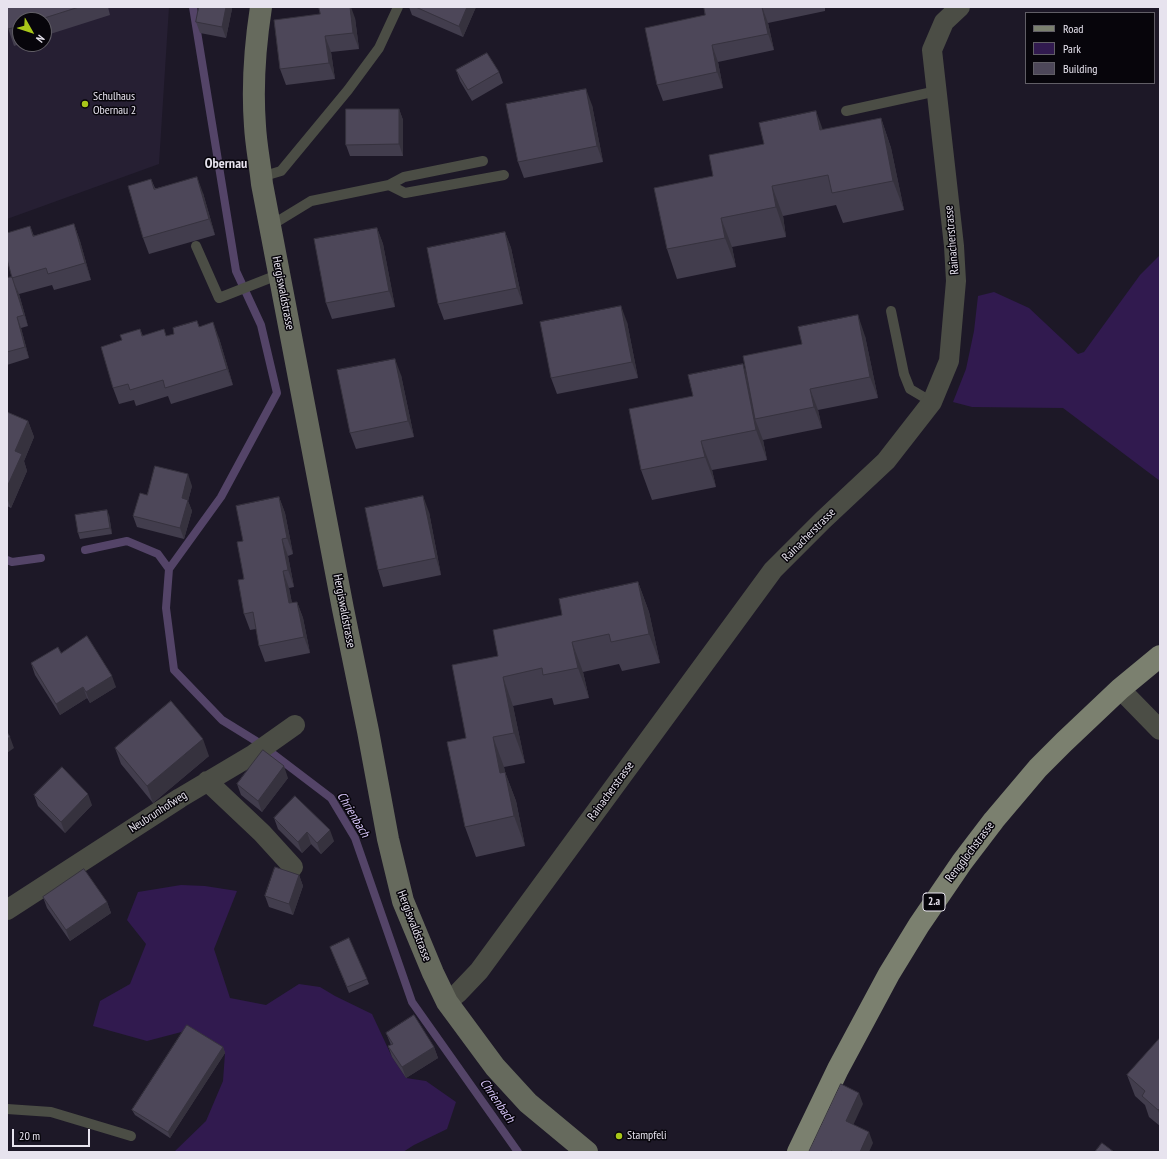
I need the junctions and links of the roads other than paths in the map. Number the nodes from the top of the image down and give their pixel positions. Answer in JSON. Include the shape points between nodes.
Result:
{"nodes":[{"id":1,"x":261,"y":7,"type":"edge"},
{"id":2,"x":398,"y":7,"type":"edge"},
{"id":3,"x":960,"y":7,"type":"edge"},
{"id":4,"x":937,"y":91,"type":"junction"},
{"id":5,"x":846,"y":111,"type":"dead end"},
{"id":6,"x":483,"y":161,"type":"dead end"},
{"id":7,"x":504,"y":175,"type":"dead end"},
{"id":8,"x":261,"y":177,"type":"junction"},
{"id":9,"x":389,"y":185,"type":"junction"},
{"id":10,"x":270,"y":226,"type":"junction"},
{"id":11,"x":196,"y":246,"type":"dead end"},
{"id":12,"x":270,"y":278,"type":"junction"},
{"id":13,"x":891,"y":311,"type":"dead end"},
{"id":14,"x":932,"y":402,"type":"junction"},
{"id":15,"x":1160,"y":656,"type":"edge"},
{"id":16,"x":1120,"y":690,"type":"junction"},
{"id":17,"x":295,"y":725,"type":"dead end"},
{"id":18,"x":1160,"y":730,"type":"edge"},
{"id":19,"x":207,"y":781,"type":"junction"},
{"id":20,"x":293,"y":867,"type":"dead end"},
{"id":21,"x":7,"y":910,"type":"edge"},
{"id":22,"x":447,"y":1002,"type":"junction"},
{"id":23,"x":7,"y":1109,"type":"edge"},
{"id":24,"x":560,"y":1130,"type":"junction"},
{"id":25,"x":131,"y":1136,"type":"dead end"},
{"id":26,"x":569,"y":1152,"type":"edge"},
{"id":27,"x":587,"y":1152,"type":"edge"},
{"id":28,"x":798,"y":1152,"type":"edge"}],
"edges":[{"from":1,"to":8,"type":"street","name":"Hergiswaldstrasse","via":[[254,70],[255,126]]},
{"from":2,"to":8,"type":"lane","via":[[379,48],[348,90],[282,171]]},
{"from":3,"to":4,"type":"street","name":"Rainacherstrasse","via":[[944,22],[932,50]]},
{"from":4,"to":5,"type":"lane"},
{"from":4,"to":14,"type":"street","name":"Rainacherstrasse","via":[[956,281],[949,361]]},
{"from":6,"to":9,"type":"lane","via":[[404,177]]},
{"from":7,"to":9,"type":"lane","via":[[405,194]]},
{"from":8,"to":10,"type":"street","name":"Hergiswaldstrasse"},
{"from":9,"to":10,"type":"lane","via":[[311,201]]},
{"from":10,"to":12,"type":"street","name":"Hergiswaldstrasse"},
{"from":11,"to":12,"type":"lane","via":[[219,298]]},
{"from":12,"to":22,"type":"street","name":"Hergiswaldstrasse","via":[[403,901]]},
{"from":13,"to":14,"type":"lane","via":[[904,374],[910,389]]},
{"from":14,"to":22,"type":"street","name":"Rainacherstrasse","via":[[886,461],[773,570],[479,971]]},
{"from":15,"to":16,"type":"main road","name":"Rengglochstrasse","number":"2.a"},
{"from":16,"to":18,"type":"street"},
{"from":16,"to":28,"type":"main road","name":"Rengglochstrasse","number":"2.a","via":[[1038,768],[986,830],[941,891],[889,974],[838,1069]]},
{"from":17,"to":19,"type":"street","name":"Neubrunhofweg","via":[[262,749]]},
{"from":19,"to":20,"type":"street","via":[[262,833]]},
{"from":19,"to":21,"type":"street","name":"Neubrunhofweg"},
{"from":22,"to":24,"type":"street","name":"Hergiswaldstrasse","via":[[495,1067],[528,1103]]},
{"from":23,"to":25,"type":"lane","via":[[51,1112]]},
{"from":24,"to":26,"type":"lane"},
{"from":24,"to":27,"type":"street","name":"Hergiswaldstrasse"}]}
